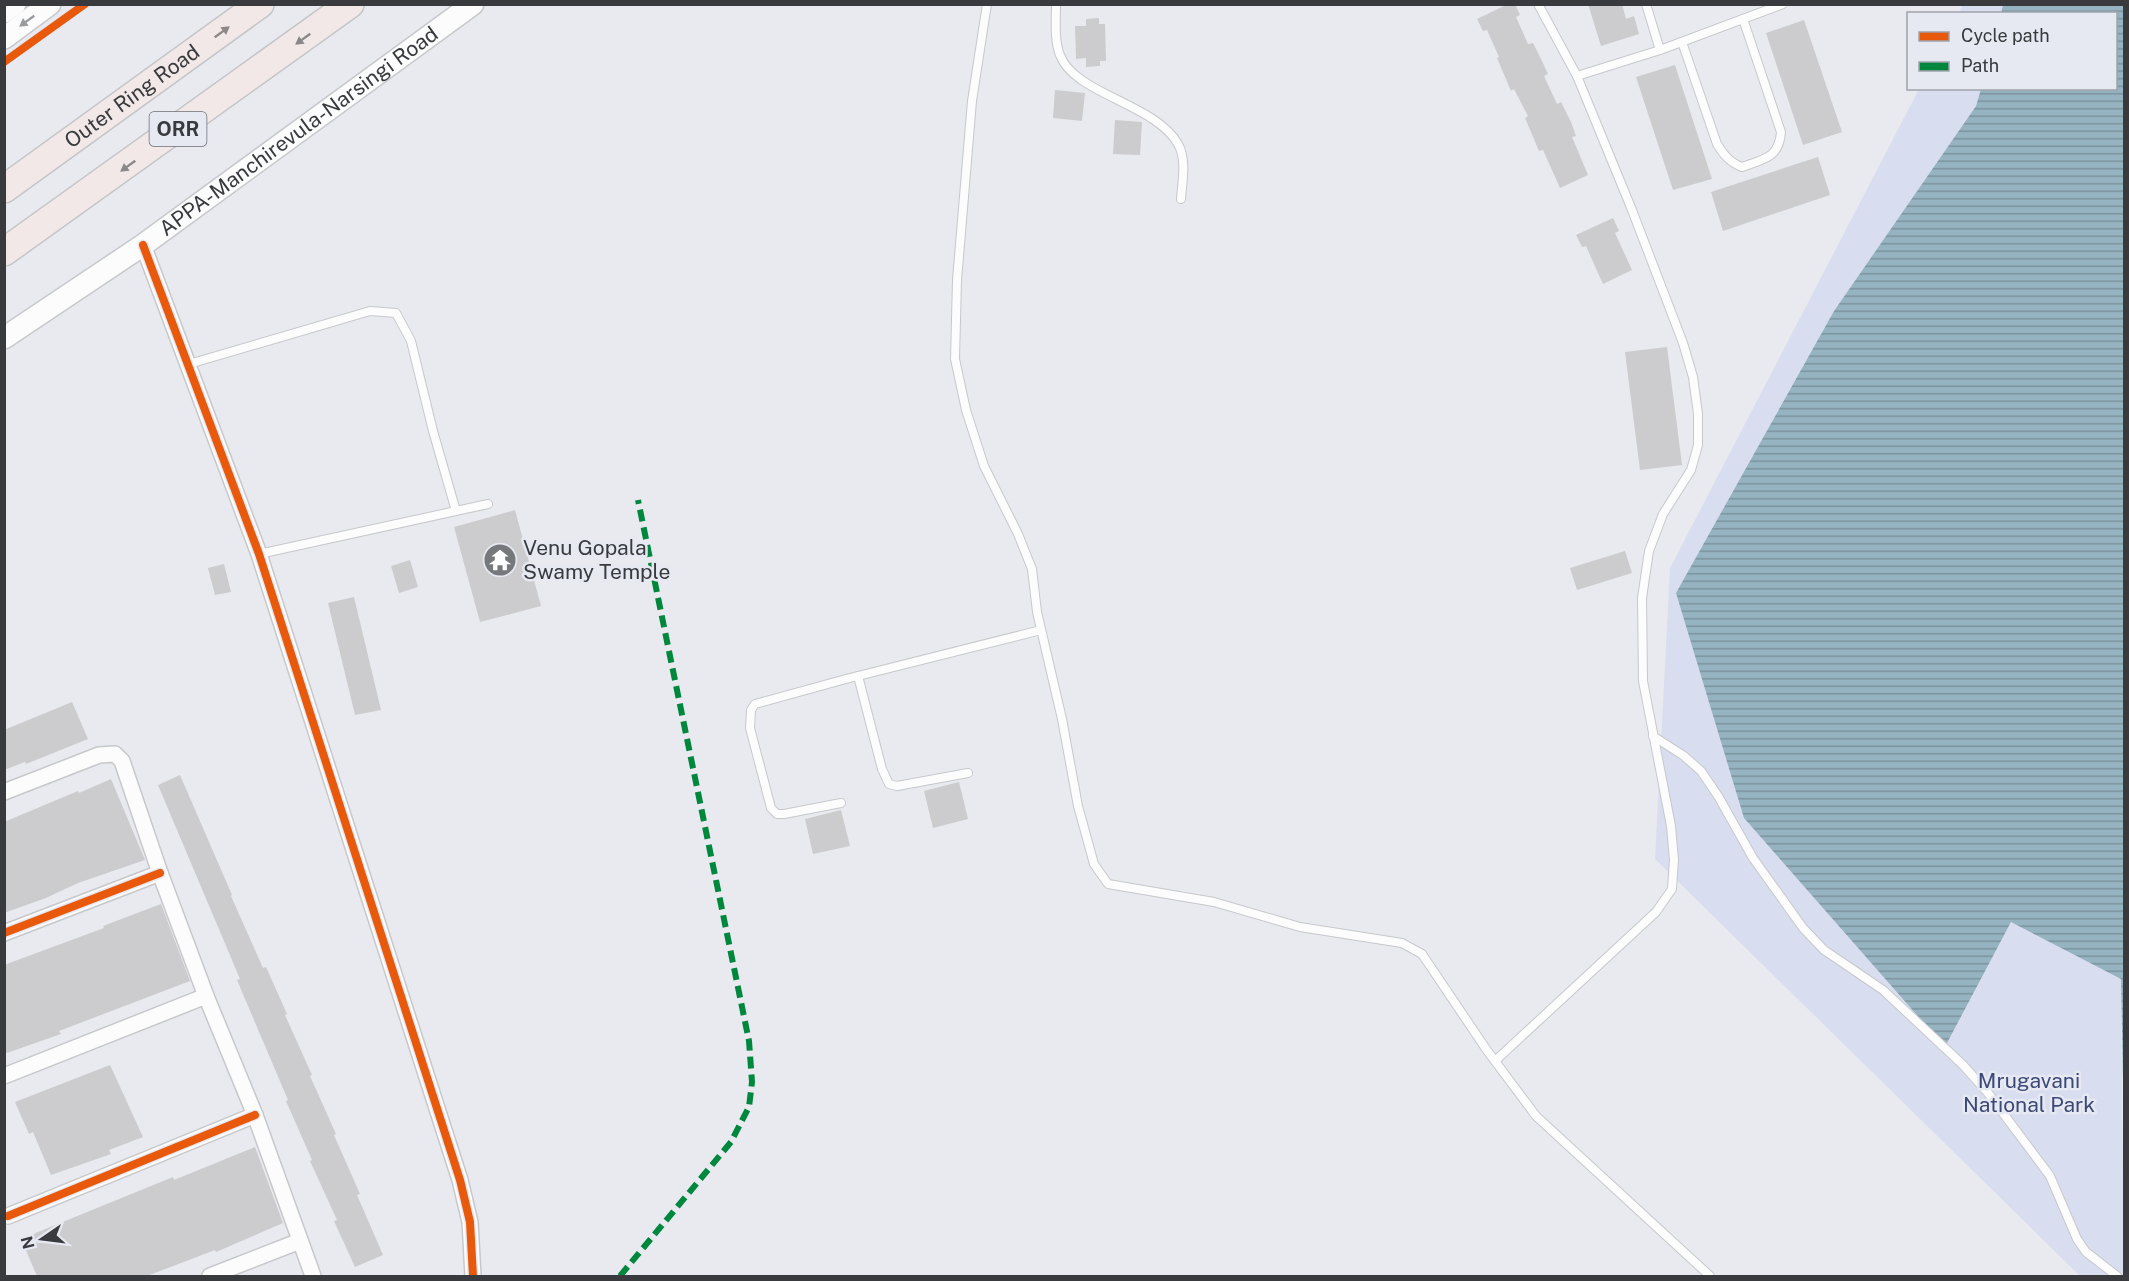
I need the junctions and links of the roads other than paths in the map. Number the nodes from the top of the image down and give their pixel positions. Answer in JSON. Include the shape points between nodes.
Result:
{"nodes":[{"id":1,"x":15,"y":4,"type":"edge"},
{"id":2,"x":50,"y":4,"type":"edge"},
{"id":3,"x":260,"y":4,"type":"edge"},
{"id":4,"x":350,"y":4,"type":"edge"},
{"id":5,"x":473,"y":4,"type":"edge"},
{"id":6,"x":987,"y":4,"type":"edge"},
{"id":7,"x":1056,"y":4,"type":"edge"},
{"id":8,"x":1538,"y":4,"type":"edge"},
{"id":9,"x":1646,"y":4,"type":"edge"},
{"id":10,"x":1783,"y":4,"type":"edge"},
{"id":11,"x":1763,"y":8,"type":"edge"},
{"id":12,"x":4,"y":12,"type":"edge"},
{"id":13,"x":1743,"y":19,"type":"junction"},
{"id":14,"x":4,"y":38,"type":"edge"},
{"id":15,"x":1682,"y":42,"type":"junction"},
{"id":16,"x":1660,"y":50,"type":"junction"},
{"id":17,"x":1577,"y":76,"type":"junction"},
{"id":18,"x":4,"y":189,"type":"edge"},
{"id":19,"x":1181,"y":199,"type":"dead end"},
{"id":20,"x":143,"y":245,"type":"junction"},
{"id":21,"x":4,"y":252,"type":"edge"},
{"id":22,"x":4,"y":338,"type":"edge"},
{"id":23,"x":189,"y":364,"type":"junction"},
{"id":24,"x":488,"y":504,"type":"dead end"},
{"id":25,"x":456,"y":511,"type":"junction"},
{"id":26,"x":259,"y":554,"type":"junction"},
{"id":27,"x":1041,"y":630,"type":"junction"},
{"id":28,"x":858,"y":676,"type":"junction"},
{"id":29,"x":1653,"y":736,"type":"junction"},
{"id":30,"x":968,"y":773,"type":"dead end"},
{"id":31,"x":4,"y":792,"type":"edge"},
{"id":32,"x":841,"y":803,"type":"dead end"},
{"id":33,"x":160,"y":873,"type":"junction"},
{"id":34,"x":4,"y":933,"type":"edge"},
{"id":35,"x":206,"y":996,"type":"junction"},
{"id":36,"x":1495,"y":1061,"type":"junction"},
{"id":37,"x":4,"y":1076,"type":"edge"},
{"id":38,"x":255,"y":1115,"type":"junction"},
{"id":39,"x":8,"y":1216,"type":"dead end"},
{"id":40,"x":300,"y":1241,"type":"junction"},
{"id":41,"x":210,"y":1276,"type":"edge"},
{"id":42,"x":313,"y":1276,"type":"edge"},
{"id":43,"x":473,"y":1276,"type":"edge"},
{"id":44,"x":1710,"y":1276,"type":"edge"},
{"id":45,"x":2117,"y":1276,"type":"edge"}],
"edges":[{"from":1,"to":12,"type":"main road"},
{"from":2,"to":14,"type":"main road","one_way":true},
{"from":18,"to":3,"type":"highway","name":"Outer Ring Road","number":"ORR","one_way":true},
{"from":4,"to":21,"type":"highway","number":"ORR","one_way":true},
{"from":5,"to":20,"type":"main road","name":"APPA-Manchirevula-Narsingi Road"},
{"from":6,"to":27,"type":"lane","via":[[972,101],[957,280],[956,358],[966,410],[984,466],[1032,569]]},
{"from":7,"to":19,"type":"lane","via":[[1060,56],[1073,74],[1160,123],[1179,145]]},
{"from":8,"to":17,"type":"lane"},
{"from":9,"to":16,"type":"lane"},
{"from":10,"to":11,"type":"lane"},
{"from":11,"to":13,"type":"lane"},
{"from":13,"to":15,"type":"lane"},
{"from":13,"to":15,"type":"lane","via":[[1781,132],[1780,144],[1769,158],[1742,167],[1723,154]]},
{"from":15,"to":16,"type":"lane"},
{"from":16,"to":17,"type":"lane"},
{"from":17,"to":29,"type":"lane","via":[[1683,343],[1698,414],[1698,445],[1691,470],[1663,514],[1649,552],[1642,598],[1643,681]]},
{"from":20,"to":22,"type":"main road","name":"APPA-Manchirevula-Narsingi Road"},
{"from":20,"to":23,"type":"street"},
{"from":23,"to":25,"type":"lane","via":[[370,311],[396,313],[411,341]]},
{"from":23,"to":26,"type":"street"},
{"from":24,"to":25,"type":"lane"},
{"from":25,"to":26,"type":"lane"},
{"from":26,"to":43,"type":"street","via":[[460,1180],[470,1222]]},
{"from":27,"to":28,"type":"lane"},
{"from":27,"to":36,"type":"lane","via":[[1078,806],[1094,864],[1108,884],[1214,902],[1300,927],[1402,943],[1422,954]]},
{"from":28,"to":30,"type":"lane","via":[[889,784],[897,786]]},
{"from":28,"to":32,"type":"lane","via":[[755,704],[749,718],[771,808],[777,814]]},
{"from":29,"to":36,"type":"lane","via":[[1671,826],[1672,889],[1656,912]]},
{"from":29,"to":45,"type":"lane","via":[[1701,771],[1753,858],[1803,928],[1824,950],[1883,990],[1964,1065],[2050,1176],[2086,1252]]},
{"from":31,"to":33,"type":"street","via":[[99,755],[115,754],[122,761]]},
{"from":33,"to":34,"type":"street"},
{"from":33,"to":35,"type":"street"},
{"from":35,"to":37,"type":"street"},
{"from":35,"to":38,"type":"street"},
{"from":36,"to":44,"type":"lane","via":[[1536,1116]]},
{"from":38,"to":39,"type":"street"},
{"from":38,"to":40,"type":"street"},
{"from":40,"to":41,"type":"street"},
{"from":40,"to":42,"type":"street"}]}
